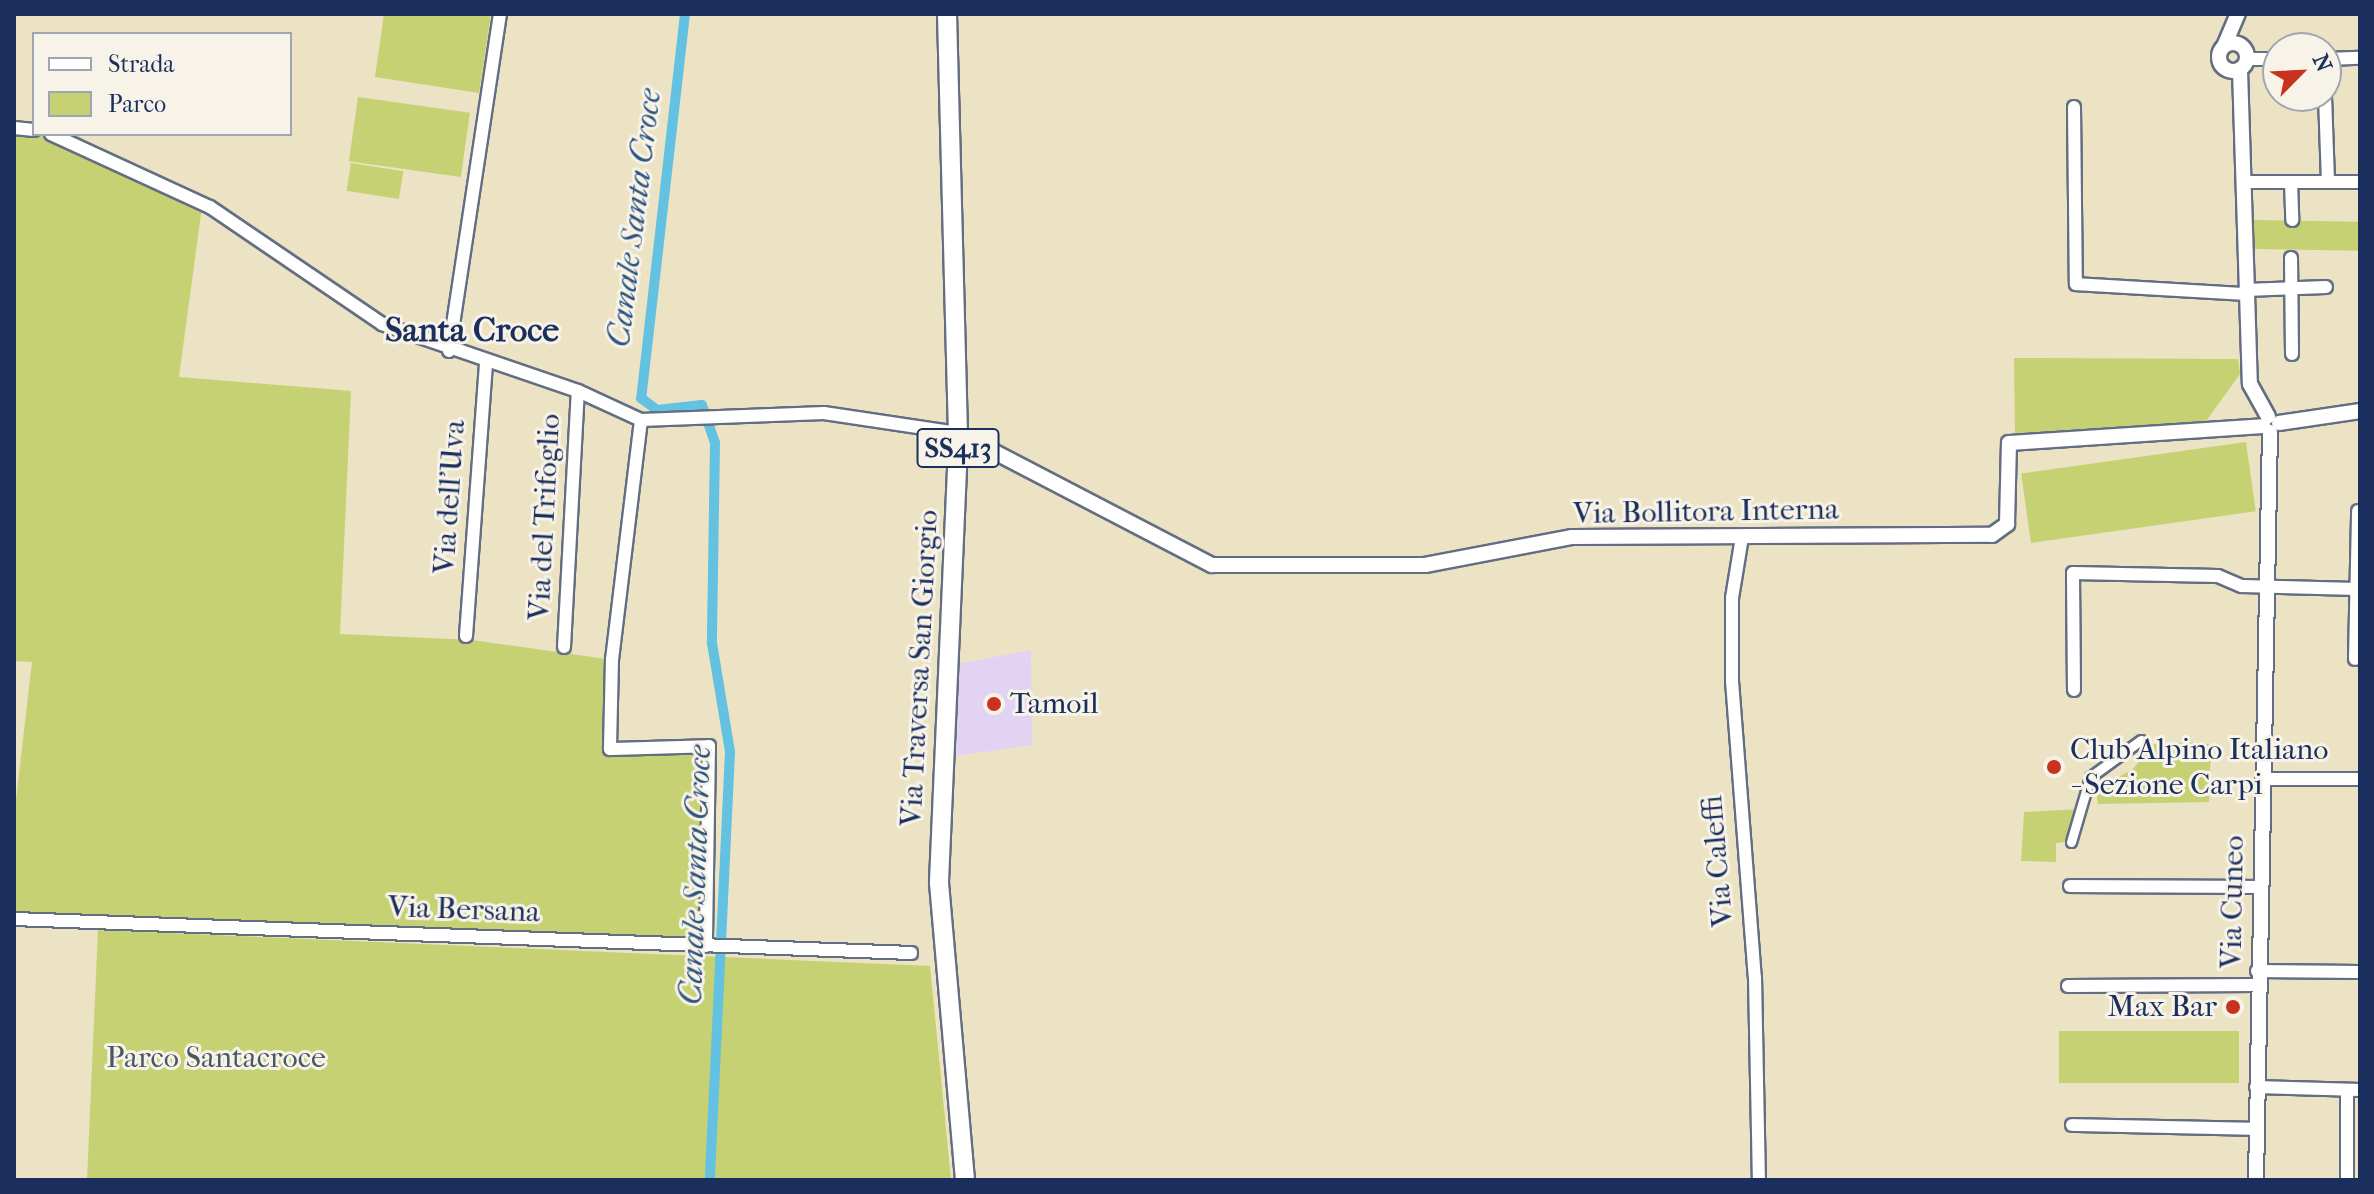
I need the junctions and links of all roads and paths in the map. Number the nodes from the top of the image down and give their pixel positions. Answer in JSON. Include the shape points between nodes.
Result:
{"nodes":[{"id":1,"x":500,"y":14,"type":"edge"},
{"id":2,"x":947,"y":14,"type":"edge"},
{"id":3,"x":2239,"y":14,"type":"edge"},
{"id":4,"x":2232,"y":44,"type":"junction"},
{"id":5,"x":2262,"y":62,"type":"edge"},
{"id":6,"x":2237,"y":66,"type":"junction"},
{"id":7,"x":2074,"y":107,"type":"dead end"},
{"id":8,"x":2326,"y":112,"type":"edge"},
{"id":9,"x":55,"y":136,"type":"edge"},
{"id":10,"x":2244,"y":182,"type":"junction"},
{"id":11,"x":2291,"y":182,"type":"junction"},
{"id":12,"x":2328,"y":182,"type":"junction"},
{"id":13,"x":2357,"y":182,"type":"dead end"},
{"id":14,"x":2292,"y":220,"type":"dead end"},
{"id":15,"x":2291,"y":258,"type":"dead end"},
{"id":16,"x":2326,"y":287,"type":"dead end"},
{"id":17,"x":2292,"y":288,"type":"junction"},
{"id":18,"x":2245,"y":292,"type":"junction"},
{"id":19,"x":449,"y":351,"type":"junction"},
{"id":20,"x":2292,"y":354,"type":"dead end"},
{"id":21,"x":486,"y":361,"type":"junction"},
{"id":22,"x":578,"y":391,"type":"junction"},
{"id":23,"x":2360,"y":411,"type":"edge"},
{"id":24,"x":641,"y":420,"type":"junction"},
{"id":25,"x":2270,"y":424,"type":"junction"},
{"id":26,"x":958,"y":433,"type":"junction"},
{"id":27,"x":2358,"y":511,"type":"edge"},
{"id":28,"x":1742,"y":537,"type":"junction"},
{"id":29,"x":2267,"y":584,"type":"junction"},
{"id":30,"x":2357,"y":589,"type":"junction"},
{"id":31,"x":466,"y":636,"type":"dead end"},
{"id":32,"x":564,"y":647,"type":"dead end"},
{"id":33,"x":2355,"y":659,"type":"dead end"},
{"id":34,"x":2074,"y":690,"type":"dead end"},
{"id":35,"x":2141,"y":740,"type":"dead end"},
{"id":36,"x":2263,"y":779,"type":"junction"},
{"id":37,"x":2360,"y":779,"type":"edge"},
{"id":38,"x":2071,"y":842,"type":"dead end"},
{"id":39,"x":2070,"y":886,"type":"dead end"},
{"id":40,"x":2259,"y":887,"type":"junction"},
{"id":41,"x":14,"y":919,"type":"edge"},
{"id":42,"x":708,"y":946,"type":"junction"},
{"id":43,"x":911,"y":953,"type":"dead end"},
{"id":44,"x":2360,"y":972,"type":"edge"},
{"id":45,"x":2257,"y":978,"type":"junction"},
{"id":46,"x":2068,"y":986,"type":"dead end"},
{"id":47,"x":2256,"y":1087,"type":"junction"},
{"id":48,"x":2354,"y":1090,"type":"edge"},
{"id":49,"x":2072,"y":1125,"type":"dead end"},
{"id":50,"x":2256,"y":1129,"type":"junction"},
{"id":51,"x":965,"y":1180,"type":"edge"},
{"id":52,"x":1759,"y":1180,"type":"edge"},
{"id":53,"x":2256,"y":1180,"type":"edge"},
{"id":54,"x":2347,"y":1180,"type":"edge"}],
"edges":[{"from":1,"to":19,"type":"street"},
{"from":2,"to":26,"type":"main road","name":"Via Traversa San Giorgio","number":"SS413"},
{"from":3,"to":4,"type":"street"},
{"from":4,"to":6,"type":"street"},
{"from":4,"to":6,"type":"street","via":[[2219,57]]},
{"from":5,"to":6,"type":"street"},
{"from":6,"to":10,"type":"street"},
{"from":7,"to":18,"type":"street","via":[[2076,284]]},
{"from":8,"to":12,"type":"street"},
{"from":9,"to":19,"type":"street","via":[[210,207],[382,324]]},
{"from":10,"to":11,"type":"street"},
{"from":10,"to":18,"type":"street"},
{"from":11,"to":12,"type":"street"},
{"from":11,"to":14,"type":"street"},
{"from":12,"to":13,"type":"street"},
{"from":15,"to":17,"type":"street"},
{"from":16,"to":17,"type":"street"},
{"from":17,"to":18,"type":"street"},
{"from":17,"to":20,"type":"street"},
{"from":18,"to":25,"type":"street","via":[[2250,384]]},
{"from":19,"to":21,"type":"street"},
{"from":21,"to":22,"type":"street"},
{"from":21,"to":31,"type":"street","name":"Via dell'Uva"},
{"from":22,"to":24,"type":"street"},
{"from":22,"to":32,"type":"street","name":"Via del Trifoglio"},
{"from":23,"to":25,"type":"street","name":"Via Bollitora Interna"},
{"from":24,"to":26,"type":"street","via":[[847,415]]},
{"from":24,"to":42,"type":"street","via":[[612,659],[610,749],[709,746]]},
{"from":25,"to":28,"type":"street","name":"Via Bollitora Interna","via":[[2009,443],[2007,524],[1992,535]]},
{"from":25,"to":29,"type":"street","name":"Via Cuneo"},
{"from":26,"to":28,"type":"street","name":"Via Bollitora Interna","via":[[1212,565],[1442,565],[1572,537]]},
{"from":26,"to":51,"type":"main road","name":"Via Traversa San Giorgio","number":"SS413","via":[[939,883]]},
{"from":27,"to":30,"type":"street"},
{"from":28,"to":52,"type":"street","name":"Via Caleffi","via":[[1732,598],[1732,681],[1755,977]]},
{"from":29,"to":30,"type":"street"},
{"from":29,"to":34,"type":"street","via":[[2242,586],[2218,576],[2073,573]]},
{"from":29,"to":36,"type":"street","name":"Via Cuneo"},
{"from":30,"to":33,"type":"street"},
{"from":35,"to":38,"type":"street","via":[[2090,777]]},
{"from":36,"to":37,"type":"street"},
{"from":36,"to":40,"type":"street","name":"Via Cuneo"},
{"from":39,"to":40,"type":"street"},
{"from":40,"to":45,"type":"street","name":"Via Cuneo"},
{"from":41,"to":42,"type":"street","name":"Via Bersana"},
{"from":42,"to":43,"type":"street","name":"Via Bersana"},
{"from":44,"to":45,"type":"street"},
{"from":45,"to":46,"type":"street"},
{"from":45,"to":47,"type":"street","name":"Via Cuneo"},
{"from":47,"to":48,"type":"street"},
{"from":47,"to":50,"type":"street","name":"Via Cuneo"},
{"from":48,"to":54,"type":"street"},
{"from":49,"to":50,"type":"street"},
{"from":50,"to":53,"type":"street","name":"Via Cuneo"}]}
